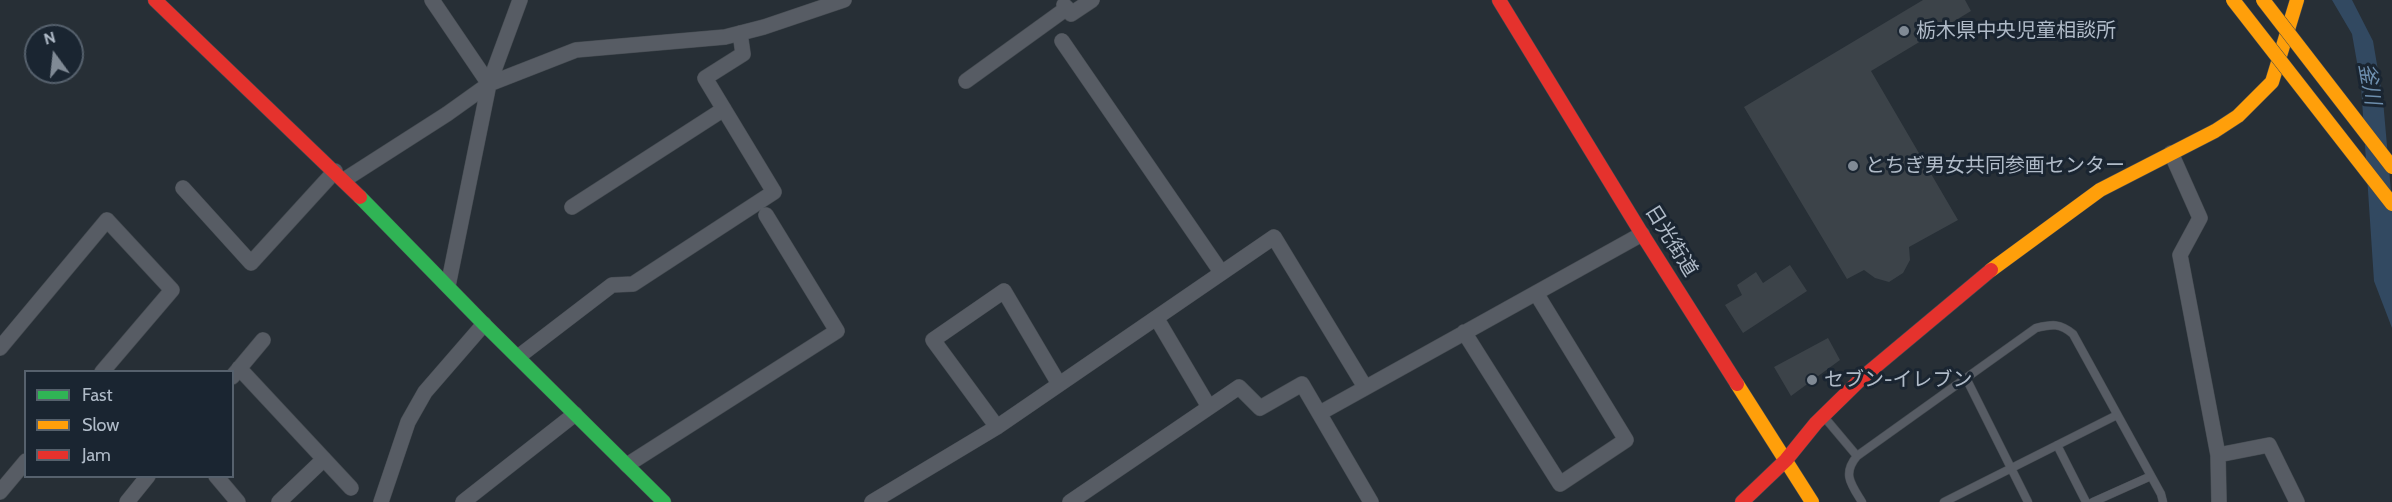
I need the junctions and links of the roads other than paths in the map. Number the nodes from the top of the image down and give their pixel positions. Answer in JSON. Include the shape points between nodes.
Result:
{"nodes":[{"id":1,"x":155,"y":0,"type":"edge"},
{"id":2,"x":432,"y":0,"type":"edge"},
{"id":3,"x":520,"y":0,"type":"edge"},
{"id":4,"x":1092,"y":0,"type":"edge"},
{"id":5,"x":1499,"y":0,"type":"edge"},
{"id":6,"x":2221,"y":0,"type":"edge"},
{"id":7,"x":2233,"y":0,"type":"edge"},
{"id":8,"x":2263,"y":0,"type":"edge"},
{"id":9,"x":2278,"y":0,"type":"edge"},
{"id":10,"x":2297,"y":0,"type":"edge"},
{"id":11,"x":835,"y":1,"type":"edge"},
{"id":12,"x":1064,"y":4,"type":"edge"},
{"id":13,"x":2292,"y":18,"type":"junction"},
{"id":14,"x":740,"y":33,"type":"junction"},
{"id":15,"x":1062,"y":41,"type":"dead end"},
{"id":16,"x":2275,"y":71,"type":"junction"},
{"id":17,"x":966,"y":81,"type":"dead end"},
{"id":18,"x":489,"y":84,"type":"junction"},
{"id":19,"x":724,"y":109,"type":"junction"},
{"id":20,"x":2392,"y":147,"type":"edge"},
{"id":21,"x":2172,"y":153,"type":"junction"},
{"id":22,"x":2392,"y":167,"type":"edge"},
{"id":23,"x":340,"y":176,"type":"junction"},
{"id":24,"x":183,"y":188,"type":"dead end"},
{"id":25,"x":2392,"y":204,"type":"edge"},
{"id":26,"x":572,"y":207,"type":"dead end"},
{"id":27,"x":766,"y":215,"type":"dead end"},
{"id":28,"x":2392,"y":221,"type":"edge"},
{"id":29,"x":1642,"y":234,"type":"junction"},
{"id":30,"x":1221,"y":272,"type":"junction"},
{"id":31,"x":448,"y":286,"type":"junction"},
{"id":32,"x":1536,"y":293,"type":"junction"},
{"id":33,"x":1157,"y":319,"type":"junction"},
{"id":34,"x":484,"y":324,"type":"junction"},
{"id":35,"x":1464,"y":332,"type":"junction"},
{"id":36,"x":263,"y":340,"type":"dead end"},
{"id":37,"x":0,"y":348,"type":"edge"},
{"id":38,"x":518,"y":357,"type":"junction"},
{"id":39,"x":104,"y":370,"type":"edge"},
{"id":40,"x":236,"y":373,"type":"edge"},
{"id":41,"x":1966,"y":378,"type":"junction"},
{"id":42,"x":1059,"y":384,"type":"junction"},
{"id":43,"x":1365,"y":387,"type":"junction"},
{"id":44,"x":1209,"y":407,"type":"junction"},
{"id":45,"x":1320,"y":412,"type":"junction"},
{"id":46,"x":575,"y":414,"type":"junction"},
{"id":47,"x":2117,"y":415,"type":"junction"},
{"id":48,"x":1823,"y":416,"type":"junction"},
{"id":49,"x":997,"y":427,"type":"junction"},
{"id":50,"x":2057,"y":445,"type":"junction"},
{"id":51,"x":2218,"y":455,"type":"junction"},
{"id":52,"x":1857,"y":456,"type":"junction"},
{"id":53,"x":324,"y":459,"type":"junction"},
{"id":54,"x":1786,"y":460,"type":"junction"},
{"id":55,"x":24,"y":463,"type":"edge"},
{"id":56,"x":627,"y":465,"type":"junction"},
{"id":57,"x":2011,"y":468,"type":"junction"},
{"id":58,"x":2151,"y":476,"type":"junction"},
{"id":59,"x":147,"y":478,"type":"edge"},
{"id":60,"x":217,"y":478,"type":"edge"},
{"id":61,"x":351,"y":488,"type":"dead end"},
{"id":62,"x":0,"y":492,"type":"edge"},
{"id":63,"x":127,"y":502,"type":"edge"},
{"id":64,"x":238,"y":502,"type":"edge"},
{"id":65,"x":279,"y":502,"type":"edge"},
{"id":66,"x":381,"y":502,"type":"edge"},
{"id":67,"x":463,"y":502,"type":"edge"},
{"id":68,"x":664,"y":502,"type":"edge"},
{"id":69,"x":872,"y":502,"type":"edge"},
{"id":70,"x":1070,"y":502,"type":"edge"},
{"id":71,"x":1371,"y":502,"type":"edge"},
{"id":72,"x":1742,"y":502,"type":"edge"},
{"id":73,"x":1812,"y":502,"type":"edge"},
{"id":74,"x":1862,"y":502,"type":"edge"},
{"id":75,"x":1944,"y":502,"type":"edge"},
{"id":76,"x":2028,"y":502,"type":"edge"},
{"id":77,"x":2086,"y":502,"type":"edge"},
{"id":78,"x":2093,"y":502,"type":"edge"},
{"id":79,"x":2163,"y":502,"type":"edge"},
{"id":80,"x":2219,"y":502,"type":"edge"},
{"id":81,"x":2297,"y":502,"type":"edge"}],
"edges":[{"from":1,"to":23,"type":"main road"},
{"from":2,"to":18,"type":"street"},
{"from":3,"to":18,"type":"street"},
{"from":4,"to":12,"type":"street","via":[[1071,14]]},
{"from":5,"to":29,"type":"main road","name":"日光街道"},
{"from":6,"to":16,"type":"street"},
{"from":7,"to":25,"type":"main road","bridge":true},
{"from":8,"to":22,"type":"main road","bridge":true},
{"from":9,"to":13,"type":"street"},
{"from":10,"to":13,"type":"main road"},
{"from":11,"to":14,"type":"street"},
{"from":12,"to":17,"type":"street"},
{"from":13,"to":16,"type":"main road"},
{"from":13,"to":20,"type":"street"},
{"from":14,"to":18,"type":"street","via":[[576,50]]},
{"from":14,"to":19,"type":"street","via":[[743,54],[705,78]]},
{"from":15,"to":30,"type":"street"},
{"from":16,"to":21,"type":"main road","via":[[2272,82],[2238,116]]},
{"from":16,"to":28,"type":"street"},
{"from":18,"to":23,"type":"street","via":[[447,114]]},
{"from":18,"to":31,"type":"street"},
{"from":19,"to":26,"type":"street"},
{"from":19,"to":38,"type":"street","via":[[774,192],[633,284],[612,285]]},
{"from":21,"to":48,"type":"main road","via":[[2100,190],[1988,272],[1863,377]]},
{"from":21,"to":51,"type":"street","via":[[2200,218],[2180,255]]},
{"from":23,"to":24,"type":"street","via":[[252,263]]},
{"from":23,"to":31,"type":"main road"},
{"from":27,"to":56,"type":"street","via":[[837,331]]},
{"from":29,"to":32,"type":"street"},
{"from":29,"to":54,"type":"main road","name":"日光街道"},
{"from":30,"to":33,"type":"street"},
{"from":30,"to":43,"type":"street","via":[[1274,237]]},
{"from":31,"to":34,"type":"main road"},
{"from":32,"to":35,"type":"street"},
{"from":32,"to":35,"type":"street","via":[[1626,440],[1560,484]]},
{"from":33,"to":42,"type":"street"},
{"from":33,"to":44,"type":"street"},
{"from":34,"to":38,"type":"main road"},
{"from":34,"to":66,"type":"street","via":[[426,393],[408,422]]},
{"from":35,"to":43,"type":"street"},
{"from":36,"to":40,"type":"street"},
{"from":37,"to":39,"type":"street","via":[[106,220],[172,290]]},
{"from":38,"to":46,"type":"main road"},
{"from":40,"to":53,"type":"street"},
{"from":41,"to":47,"type":"lane","via":[[2036,328],[2063,326],[2073,334]]},
{"from":41,"to":52,"type":"lane"},
{"from":41,"to":57,"type":"lane"},
{"from":42,"to":49,"type":"street"},
{"from":42,"to":49,"type":"street","via":[[1004,291],[933,340]]},
{"from":43,"to":45,"type":"street"},
{"from":44,"to":45,"type":"street","via":[[1239,387],[1260,408],[1302,384]]},
{"from":44,"to":70,"type":"street"},
{"from":45,"to":71,"type":"street"},
{"from":46,"to":56,"type":"main road"},
{"from":46,"to":67,"type":"street"},
{"from":47,"to":50,"type":"lane"},
{"from":47,"to":58,"type":"lane"},
{"from":48,"to":52,"type":"lane"},
{"from":48,"to":54,"type":"main road"},
{"from":49,"to":69,"type":"street"},
{"from":50,"to":57,"type":"lane"},
{"from":50,"to":77,"type":"lane"},
{"from":51,"to":80,"type":"street"},
{"from":51,"to":81,"type":"street","via":[[2269,445]]},
{"from":52,"to":74,"type":"lane","via":[[1849,465],[1848,477]]},
{"from":53,"to":61,"type":"street"},
{"from":53,"to":65,"type":"street"},
{"from":54,"to":72,"type":"main road"},
{"from":54,"to":73,"type":"main road","name":"日光街道"},
{"from":55,"to":62,"type":"street"},
{"from":56,"to":68,"type":"main road"},
{"from":57,"to":75,"type":"lane"},
{"from":57,"to":76,"type":"lane"},
{"from":58,"to":78,"type":"lane"},
{"from":58,"to":79,"type":"lane"},
{"from":59,"to":63,"type":"street"},
{"from":60,"to":64,"type":"street"}]}
